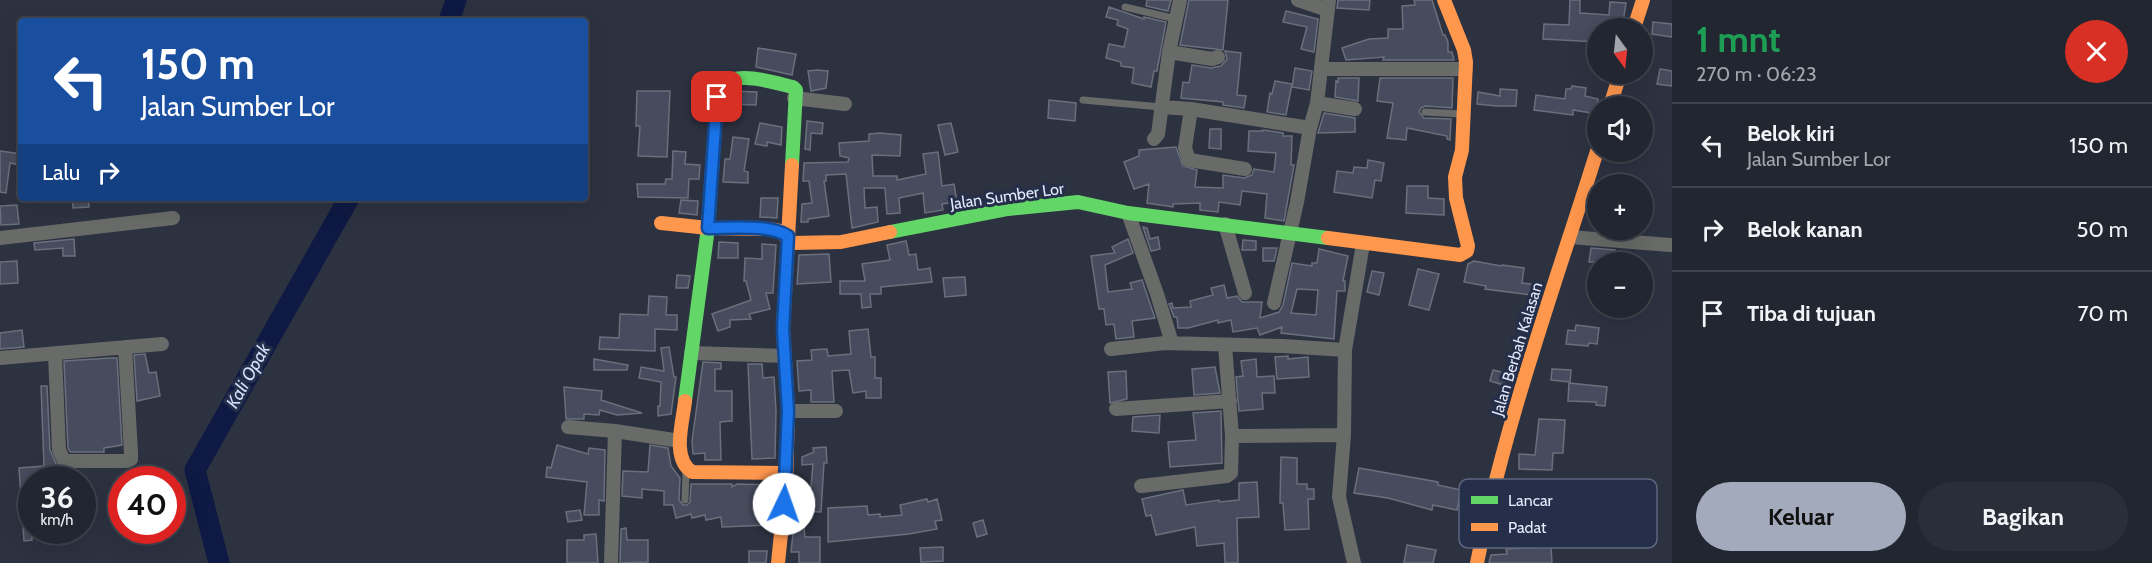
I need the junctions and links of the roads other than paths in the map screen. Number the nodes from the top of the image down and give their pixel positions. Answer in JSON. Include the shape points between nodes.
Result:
{"nodes":[{"id":1,"x":1180,"y":0,"type":"edge"},
{"id":2,"x":1298,"y":0,"type":"edge"},
{"id":3,"x":1444,"y":0,"type":"edge"},
{"id":4,"x":1643,"y":0,"type":"edge"},
{"id":5,"x":1329,"y":5,"type":"edge"},
{"id":6,"x":1125,"y":7,"type":"dead end"},
{"id":7,"x":1637,"y":18,"type":"edge"},
{"id":8,"x":1176,"y":19,"type":"junction"},
{"id":9,"x":1169,"y":52,"type":"junction"},
{"id":10,"x":1218,"y":57,"type":"dead end"},
{"id":11,"x":1321,"y":69,"type":"junction"},
{"id":12,"x":1466,"y":69,"type":"junction"},
{"id":13,"x":794,"y":98,"type":"junction"},
{"id":14,"x":1083,"y":100,"type":"dead end"},
{"id":15,"x":845,"y":104,"type":"dead end"},
{"id":16,"x":1317,"y":104,"type":"junction"},
{"id":17,"x":1161,"y":107,"type":"junction"},
{"id":18,"x":1191,"y":109,"type":"junction"},
{"id":19,"x":1355,"y":109,"type":"dead end"},
{"id":20,"x":1425,"y":112,"type":"dead end"},
{"id":21,"x":1464,"y":114,"type":"junction"},
{"id":22,"x":1310,"y":128,"type":"junction"},
{"id":23,"x":1154,"y":139,"type":"dead end"},
{"id":24,"x":1594,"y":162,"type":"edge"},
{"id":25,"x":1245,"y":169,"type":"dead end"},
{"id":26,"x":1128,"y":213,"type":"junction"},
{"id":27,"x":174,"y":218,"type":"dead end"},
{"id":28,"x":661,"y":223,"type":"dead end"},
{"id":29,"x":1225,"y":224,"type":"junction"},
{"id":30,"x":708,"y":228,"type":"junction"},
{"id":31,"x":1289,"y":233,"type":"junction"},
{"id":32,"x":788,"y":236,"type":"junction"},
{"id":33,"x":1570,"y":237,"type":"junction"},
{"id":34,"x":0,"y":238,"type":"edge"},
{"id":35,"x":1363,"y":244,"type":"junction"},
{"id":36,"x":1670,"y":245,"type":"dead end"},
{"id":37,"x":1245,"y":293,"type":"dead end"},
{"id":38,"x":1274,"y":303,"type":"dead end"},
{"id":39,"x":1172,"y":343,"type":"junction"},
{"id":40,"x":162,"y":344,"type":"dead end"},
{"id":41,"x":1225,"y":345,"type":"junction"},
{"id":42,"x":125,"y":347,"type":"junction"},
{"id":43,"x":1111,"y":349,"type":"dead end"},
{"id":44,"x":1345,"y":350,"type":"junction"},
{"id":45,"x":691,"y":353,"type":"junction"},
{"id":46,"x":56,"y":354,"type":"junction"},
{"id":47,"x":784,"y":356,"type":"junction"},
{"id":48,"x":0,"y":358,"type":"edge"},
{"id":49,"x":1230,"y":401,"type":"junction"},
{"id":50,"x":1116,"y":409,"type":"dead end"},
{"id":51,"x":788,"y":411,"type":"junction"},
{"id":52,"x":836,"y":411,"type":"dead end"},
{"id":53,"x":568,"y":426,"type":"dead end"},
{"id":54,"x":615,"y":431,"type":"junction"},
{"id":55,"x":1344,"y":435,"type":"junction"},
{"id":56,"x":1232,"y":436,"type":"junction"},
{"id":57,"x":680,"y":441,"type":"junction"},
{"id":58,"x":686,"y":469,"type":"junction"},
{"id":59,"x":785,"y":473,"type":"junction"},
{"id":60,"x":1496,"y":479,"type":"edge"},
{"id":61,"x":1141,"y":486,"type":"dead end"},
{"id":62,"x":685,"y":500,"type":"dead end"},
{"id":63,"x":1480,"y":548,"type":"edge"},
{"id":64,"x":610,"y":563,"type":"edge"},
{"id":65,"x":778,"y":563,"type":"edge"},
{"id":66,"x":1354,"y":563,"type":"edge"},
{"id":67,"x":1477,"y":563,"type":"edge"}],
"edges":[{"from":1,"to":8,"type":"street"},
{"from":2,"to":5,"type":"street"},
{"from":3,"to":12,"type":"street","via":[[1464,50]]},
{"from":4,"to":7,"type":"street"},
{"from":5,"to":11,"type":"street"},
{"from":6,"to":8,"type":"lane"},
{"from":8,"to":9,"type":"street"},
{"from":9,"to":10,"type":"street"},
{"from":9,"to":17,"type":"street"},
{"from":11,"to":12,"type":"street"},
{"from":11,"to":16,"type":"street"},
{"from":12,"to":21,"type":"street"},
{"from":13,"to":15,"type":"street"},
{"from":13,"to":30,"type":"street","via":[[793,87],[738,77],[720,85]]},
{"from":13,"to":32,"type":"street"},
{"from":14,"to":17,"type":"lane"},
{"from":16,"to":19,"type":"street"},
{"from":16,"to":22,"type":"street"},
{"from":17,"to":18,"type":"street"},
{"from":17,"to":23,"type":"street"},
{"from":18,"to":22,"type":"street"},
{"from":18,"to":25,"type":"street","via":[[1185,148],[1189,160]]},
{"from":20,"to":21,"type":"lane"},
{"from":21,"to":35,"type":"street","name":"Jalan Sumber Lor","via":[[1462,150],[1455,177],[1467,251],[1460,255]]},
{"from":22,"to":31,"type":"street"},
{"from":24,"to":33,"type":"street","name":"Jalan Berbah Kalasan"},
{"from":26,"to":29,"type":"street","name":"Jalan Sumber Lor"},
{"from":26,"to":32,"type":"street","name":"Jalan Sumber Lor","via":[[1078,202],[1008,209],[841,242],[794,243]]},
{"from":26,"to":39,"type":"street"},
{"from":27,"to":34,"type":"street"},
{"from":28,"to":30,"type":"street","name":"Jalan Sumber Lor"},
{"from":29,"to":31,"type":"street","name":"Jalan Sumber Lor"},
{"from":29,"to":37,"type":"street"},
{"from":30,"to":32,"type":"street","name":"Jalan Sumber Lor","via":[[769,229]]},
{"from":30,"to":45,"type":"street"},
{"from":31,"to":35,"type":"street","name":"Jalan Sumber Lor"},
{"from":31,"to":38,"type":"street"},
{"from":32,"to":47,"type":"street"},
{"from":33,"to":36,"type":"street"},
{"from":33,"to":60,"type":"street","name":"Jalan Berbah Kalasan"},
{"from":35,"to":44,"type":"street"},
{"from":39,"to":41,"type":"street"},
{"from":39,"to":43,"type":"street"},
{"from":40,"to":42,"type":"street"},
{"from":41,"to":44,"type":"street"},
{"from":41,"to":49,"type":"street"},
{"from":42,"to":46,"type":"street"},
{"from":42,"to":46,"type":"street","via":[[131,453],[127,461],[64,460],[59,450]]},
{"from":44,"to":55,"type":"street"},
{"from":45,"to":47,"type":"street"},
{"from":45,"to":57,"type":"street"},
{"from":46,"to":48,"type":"street"},
{"from":47,"to":51,"type":"street"},
{"from":49,"to":50,"type":"street"},
{"from":49,"to":56,"type":"street"},
{"from":51,"to":52,"type":"street"},
{"from":51,"to":59,"type":"street"},
{"from":53,"to":54,"type":"street"},
{"from":54,"to":57,"type":"street"},
{"from":54,"to":64,"type":"street"},
{"from":55,"to":56,"type":"street"},
{"from":55,"to":66,"type":"street","via":[[1339,497]]},
{"from":56,"to":61,"type":"street","via":[[1231,469],[1227,476]]},
{"from":57,"to":58,"type":"street","via":[[681,461]]},
{"from":58,"to":59,"type":"street"},
{"from":58,"to":62,"type":"lane"},
{"from":59,"to":65,"type":"street"},
{"from":63,"to":67,"type":"street","name":"Jalan Berbah Kalasan"}]}
